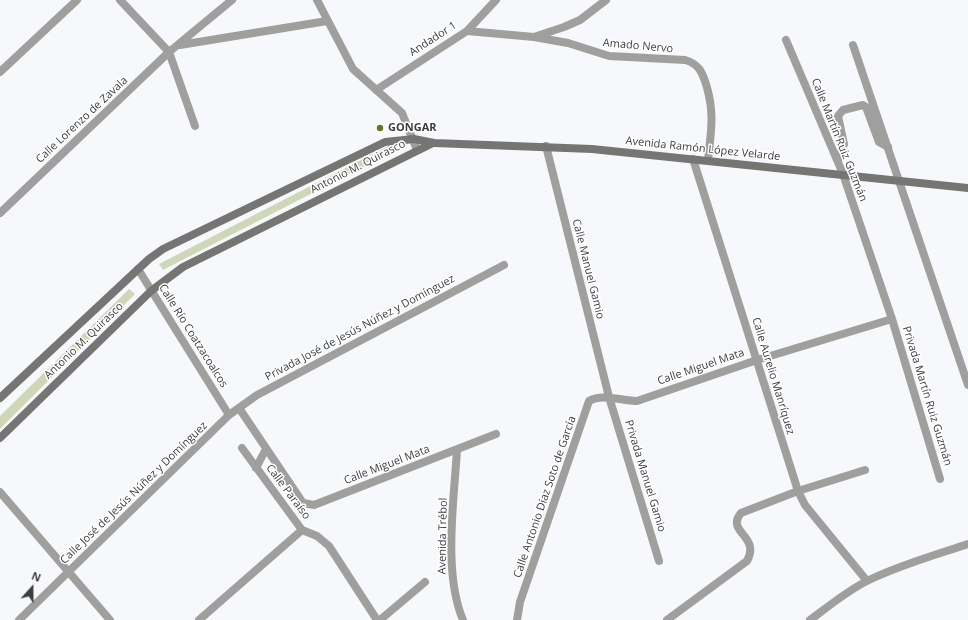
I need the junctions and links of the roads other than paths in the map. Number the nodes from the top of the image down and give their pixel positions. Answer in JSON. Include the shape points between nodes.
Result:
{"nodes":[{"id":1,"x":77,"y":0,"type":"edge"},
{"id":2,"x":120,"y":0,"type":"edge"},
{"id":3,"x":232,"y":0,"type":"edge"},
{"id":4,"x":317,"y":0,"type":"edge"},
{"id":5,"x":496,"y":0,"type":"edge"},
{"id":6,"x":606,"y":0,"type":"edge"},
{"id":7,"x":327,"y":21,"type":"junction"},
{"id":8,"x":467,"y":30,"type":"junction"},
{"id":9,"x":534,"y":37,"type":"junction"},
{"id":10,"x":786,"y":40,"type":"dead end"},
{"id":11,"x":180,"y":45,"type":"junction"},
{"id":12,"x":853,"y":45,"type":"dead end"},
{"id":13,"x":169,"y":52,"type":"junction"},
{"id":14,"x":0,"y":72,"type":"edge"},
{"id":15,"x":376,"y":90,"type":"junction"},
{"id":16,"x":195,"y":126,"type":"dead end"},
{"id":17,"x":414,"y":139,"type":"junction"},
{"id":18,"x":434,"y":142,"type":"junction"},
{"id":19,"x":546,"y":146,"type":"junction"},
{"id":20,"x":888,"y":147,"type":"junction"},
{"id":21,"x":417,"y":150,"type":"junction"},
{"id":22,"x":693,"y":159,"type":"junction"},
{"id":23,"x":708,"y":160,"type":"junction"},
{"id":24,"x":838,"y":160,"type":"junction"},
{"id":25,"x":844,"y":174,"type":"junction"},
{"id":26,"x":899,"y":181,"type":"junction"},
{"id":27,"x":968,"y":188,"type":"edge"},
{"id":28,"x":0,"y":213,"type":"edge"},
{"id":29,"x":504,"y":264,"type":"dead end"},
{"id":30,"x":138,"y":269,"type":"junction"},
{"id":31,"x":151,"y":291,"type":"junction"},
{"id":32,"x":892,"y":319,"type":"junction"},
{"id":33,"x":756,"y":360,"type":"junction"},
{"id":34,"x":968,"y":385,"type":"edge"},
{"id":35,"x":609,"y":397,"type":"junction"},
{"id":36,"x":0,"y":398,"type":"edge"},
{"id":37,"x":238,"y":408,"type":"junction"},
{"id":38,"x":229,"y":415,"type":"junction"},
{"id":39,"x":496,"y":434,"type":"dead end"},
{"id":40,"x":0,"y":438,"type":"edge"},
{"id":41,"x":242,"y":448,"type":"dead end"},
{"id":42,"x":266,"y":449,"type":"junction"},
{"id":43,"x":457,"y":450,"type":"junction"},
{"id":44,"x":256,"y":468,"type":"junction"},
{"id":45,"x":865,"y":470,"type":"dead end"},
{"id":46,"x":940,"y":479,"type":"dead end"},
{"id":47,"x":798,"y":491,"type":"junction"},
{"id":48,"x":0,"y":492,"type":"edge"},
{"id":49,"x":302,"y":530,"type":"junction"},
{"id":50,"x":968,"y":544,"type":"edge"},
{"id":51,"x":659,"y":561,"type":"dead end"},
{"id":52,"x":69,"y":572,"type":"junction"},
{"id":53,"x":867,"y":581,"type":"junction"},
{"id":54,"x":425,"y":582,"type":"dead end"},
{"id":55,"x":19,"y":620,"type":"edge"},
{"id":56,"x":110,"y":620,"type":"edge"},
{"id":57,"x":199,"y":620,"type":"edge"},
{"id":58,"x":377,"y":620,"type":"edge"},
{"id":59,"x":380,"y":620,"type":"edge"},
{"id":60,"x":463,"y":620,"type":"edge"},
{"id":61,"x":517,"y":620,"type":"edge"},
{"id":62,"x":667,"y":620,"type":"edge"},
{"id":63,"x":810,"y":620,"type":"edge"}],
"edges":[{"from":1,"to":14,"type":"street"},
{"from":2,"to":13,"type":"street"},
{"from":3,"to":11,"type":"street","name":"Calle Lorenzo de Zavala"},
{"from":4,"to":7,"type":"street"},
{"from":5,"to":8,"type":"street","name":"Andador 1"},
{"from":6,"to":9,"type":"street","via":[[580,20]]},
{"from":7,"to":11,"type":"street","name":"Calle Lorenzo de Zavala"},
{"from":7,"to":15,"type":"street","via":[[353,69]]},
{"from":8,"to":9,"type":"street","name":"Amado Nervo"},
{"from":8,"to":15,"type":"street","name":"Andador 1"},
{"from":9,"to":23,"type":"street","name":"Amado Nervo","via":[[568,43],[609,56],[686,60],[694,63],[701,70],[712,104]]},
{"from":10,"to":24,"type":"street","name":"Calle Martín Ruiz Guzmán"},
{"from":11,"to":13,"type":"street","name":"Calle Lorenzo de Zavala"},
{"from":12,"to":20,"type":"street"},
{"from":13,"to":16,"type":"street"},
{"from":13,"to":28,"type":"street","name":"Calle Lorenzo de Zavala"},
{"from":15,"to":17,"type":"street","via":[[402,113]]},
{"from":17,"to":18,"type":"main road","name":"Antonio M. Quirasco"},
{"from":17,"to":21,"type":"street"},
{"from":17,"to":30,"type":"main road","name":"Antonio M. Quirasco","via":[[385,142],[163,249]]},
{"from":18,"to":19,"type":"main road","name":"Avenida Ramón López Velarde"},
{"from":18,"to":21,"type":"main road","name":"Antonio M. Quirasco"},
{"from":19,"to":22,"type":"main road","name":"Avenida Ramón López Velarde"},
{"from":19,"to":35,"type":"street","name":"Calle Manuel Gamio"},
{"from":20,"to":24,"type":"street","via":[[879,142],[866,107],[863,105],[843,110],[838,116],[844,148]]},
{"from":20,"to":26,"type":"street"},
{"from":21,"to":31,"type":"main road","name":"Antonio M. Quirasco","via":[[183,267]]},
{"from":22,"to":23,"type":"main road","name":"Avenida Ramón López Velarde"},
{"from":22,"to":33,"type":"street","name":"Calle Aurelio Manríquez"},
{"from":23,"to":25,"type":"main road","name":"Avenida Ramón López Velarde"},
{"from":24,"to":25,"type":"street","name":"Calle Martín Ruiz Guzmán"},
{"from":25,"to":26,"type":"main road","name":"Avenida Ramón López Velarde"},
{"from":25,"to":32,"type":"street","name":"Calle Martín Ruiz Guzmán"},
{"from":26,"to":27,"type":"main road","name":"Avenida Ramón López Velarde"},
{"from":26,"to":34,"type":"street"},
{"from":29,"to":37,"type":"street","name":"Privada José de Jesús Núñez y Domínguez","via":[[280,382]]},
{"from":30,"to":31,"type":"street","name":"Calle Río Coatzacoalcos"},
{"from":30,"to":36,"type":"main road","name":"Antonio M. Quirasco"},
{"from":31,"to":38,"type":"street","name":"Calle Río Coatzacoalcos"},
{"from":31,"to":40,"type":"main road","name":"Antonio M. Quirasco"},
{"from":32,"to":33,"type":"street","name":"Calle Miguel Mata"},
{"from":32,"to":46,"type":"street","name":"Privada Martín Ruiz Guzmán"},
{"from":33,"to":35,"type":"street","name":"Calle Miguel Mata","via":[[637,401]]},
{"from":33,"to":47,"type":"street","name":"Calle Aurelio Manríquez"},
{"from":35,"to":51,"type":"street","name":"Privada Manuel Gamio"},
{"from":35,"to":61,"type":"street","name":"Calle Antonio Díaz Soto de García","via":[[589,401],[520,602]]},
{"from":37,"to":38,"type":"street","name":"Privada José de Jesús Núñez y Domínguez"},
{"from":37,"to":42,"type":"street"},
{"from":38,"to":52,"type":"street","name":"Calle José de Jesús Núñez y Domínguez"},
{"from":39,"to":43,"type":"street","name":"Calle Miguel Mata"},
{"from":41,"to":44,"type":"street","name":"Calle Paraíso"},
{"from":42,"to":43,"type":"street","name":"Calle Miguel Mata","via":[[303,503],[308,505],[314,505]]},
{"from":42,"to":44,"type":"street"},
{"from":43,"to":60,"type":"street","name":"Avenida Trébol","via":[[452,538],[454,588]]},
{"from":44,"to":49,"type":"street","name":"Calle Paraíso"},
{"from":45,"to":47,"type":"street"},
{"from":47,"to":53,"type":"street","name":"Calle Aurelio Manríquez","via":[[805,505]]},
{"from":47,"to":62,"type":"street","via":[[741,513],[736,518],[736,525],[751,546],[752,554],[748,561]]},
{"from":48,"to":52,"type":"street"},
{"from":49,"to":57,"type":"street"},
{"from":49,"to":58,"type":"street","name":"Calle Paraíso","via":[[317,536],[328,546]]},
{"from":50,"to":53,"type":"street","via":[[893,569]]},
{"from":52,"to":55,"type":"street","name":"Calle José de Jesús Núñez y Domínguez"},
{"from":52,"to":56,"type":"street"},
{"from":53,"to":63,"type":"street","via":[[834,601]]},
{"from":54,"to":59,"type":"street"}]}
